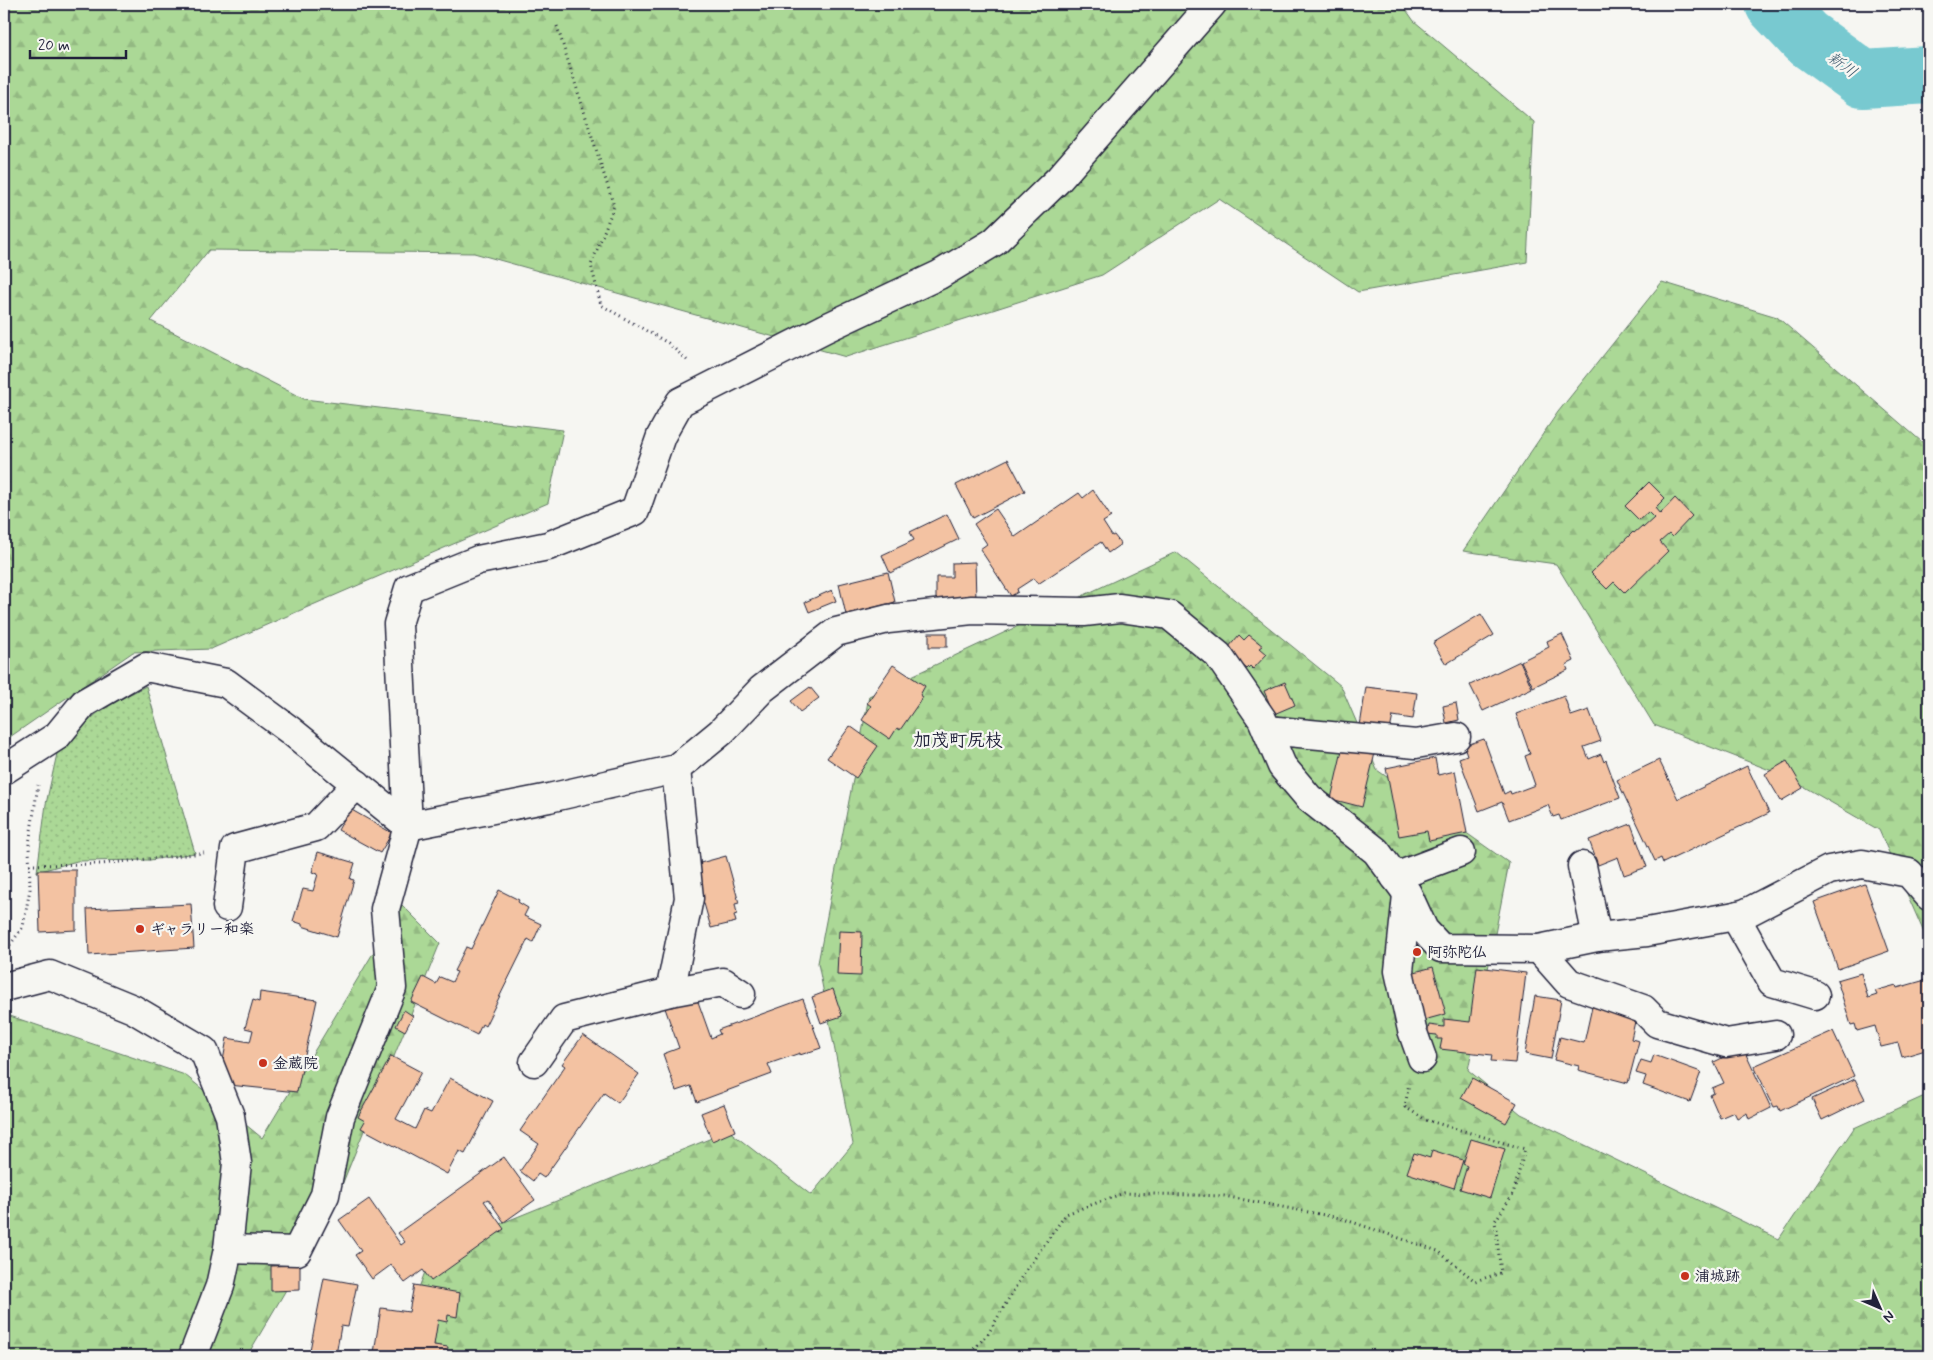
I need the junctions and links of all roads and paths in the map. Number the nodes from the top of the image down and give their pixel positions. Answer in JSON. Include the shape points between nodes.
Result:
{"nodes":[{"id":1,"x":1212,"y":4,"type":"edge"},
{"id":2,"x":557,"y":26,"type":"dead end"},
{"id":3,"x":713,"y":385,"type":"junction"},
{"id":4,"x":1267,"y":730,"type":"junction"},
{"id":5,"x":1456,"y":737,"type":"dead end"},
{"id":6,"x":676,"y":769,"type":"junction"},
{"id":7,"x":4,"y":770,"type":"edge"},
{"id":8,"x":38,"y":781,"type":"dead end"},
{"id":9,"x":357,"y":784,"type":"junction"},
{"id":10,"x":408,"y":826,"type":"junction"},
{"id":11,"x":235,"y":849,"type":"junction"},
{"id":12,"x":1461,"y":852,"type":"dead end"},
{"id":13,"x":29,"y":865,"type":"junction"},
{"id":14,"x":1582,"y":866,"type":"dead end"},
{"id":15,"x":1401,"y":885,"type":"junction"},
{"id":16,"x":1929,"y":896,"type":"edge"},
{"id":17,"x":227,"y":907,"type":"dead end"},
{"id":18,"x":1735,"y":916,"type":"junction"},
{"id":19,"x":1597,"y":937,"type":"junction"},
{"id":20,"x":1539,"y":949,"type":"junction"},
{"id":21,"x":4,"y":953,"type":"edge"},
{"id":22,"x":4,"y":987,"type":"edge"},
{"id":23,"x":670,"y":992,"type":"junction"},
{"id":24,"x":741,"y":994,"type":"dead end"},
{"id":25,"x":1816,"y":995,"type":"dead end"},
{"id":26,"x":1776,"y":1035,"type":"dead end"},
{"id":27,"x":1419,"y":1049,"type":"joint"},
{"id":28,"x":534,"y":1062,"type":"dead end"},
{"id":29,"x":228,"y":1249,"type":"junction"},
{"id":30,"x":193,"y":1356,"type":"edge"},
{"id":31,"x":967,"y":1356,"type":"edge"}],
"edges":[{"from":1,"to":3,"type":"street","via":[[1059,179],[994,242],[939,275]]},
{"from":2,"to":3,"type":"path","via":[[614,206],[591,265],[601,305],[668,343]]},
{"from":3,"to":10,"type":"street","via":[[680,402],[661,436],[635,511],[548,546],[478,560],[409,588],[398,624]]},
{"from":4,"to":5,"type":"street","via":[[1416,744]]},
{"from":4,"to":6,"type":"street","via":[[1218,655],[1169,615],[1120,608],[1084,612],[972,610],[888,619],[836,632],[762,689],[721,732]]},
{"from":4,"to":15,"type":"street","via":[[1282,766],[1309,798],[1376,851]]},
{"from":6,"to":10,"type":"street"},
{"from":6,"to":23,"type":"street","via":[[688,898]]},
{"from":7,"to":9,"type":"street","via":[[57,736],[84,703],[146,667],[226,683]]},
{"from":8,"to":13,"type":"path"},
{"from":9,"to":10,"type":"street"},
{"from":9,"to":11,"type":"street","via":[[316,827]]},
{"from":10,"to":29,"type":"street","via":[[385,909],[392,988],[340,1117],[325,1195],[296,1250]]},
{"from":11,"to":13,"type":"path","via":[[101,864]]},
{"from":11,"to":17,"type":"street"},
{"from":12,"to":15,"type":"street"},
{"from":13,"to":21,"type":"path","via":[[30,889],[23,927]]},
{"from":14,"to":19,"type":"street"},
{"from":15,"to":20,"type":"street","via":[[1424,930],[1441,948]]},
{"from":15,"to":27,"type":"street","via":[[1400,971]]},
{"from":16,"to":18,"type":"street","via":[[1909,873],[1862,864],[1829,870]]},
{"from":18,"to":19,"type":"street","via":[[1647,932]]},
{"from":18,"to":25,"type":"street","via":[[1772,982]]},
{"from":19,"to":20,"type":"street"},
{"from":20,"to":26,"type":"street","via":[[1569,983],[1643,1009],[1657,1023],[1726,1043]]},
{"from":22,"to":29,"type":"street","via":[[50,975],[134,1009],[204,1051],[230,1116],[238,1163]]},
{"from":23,"to":24,"type":"street","via":[[723,982]]},
{"from":23,"to":28,"type":"street","via":[[564,1019]]},
{"from":27,"to":31,"type":"path","via":[[1405,1107],[1426,1120],[1525,1149],[1513,1194],[1495,1221],[1500,1273],[1475,1281],[1438,1251],[1340,1218],[1224,1196],[1124,1193],[1066,1214],[1022,1276],[988,1334]]},
{"from":29,"to":30,"type":"street","via":[[220,1286]]}]}
